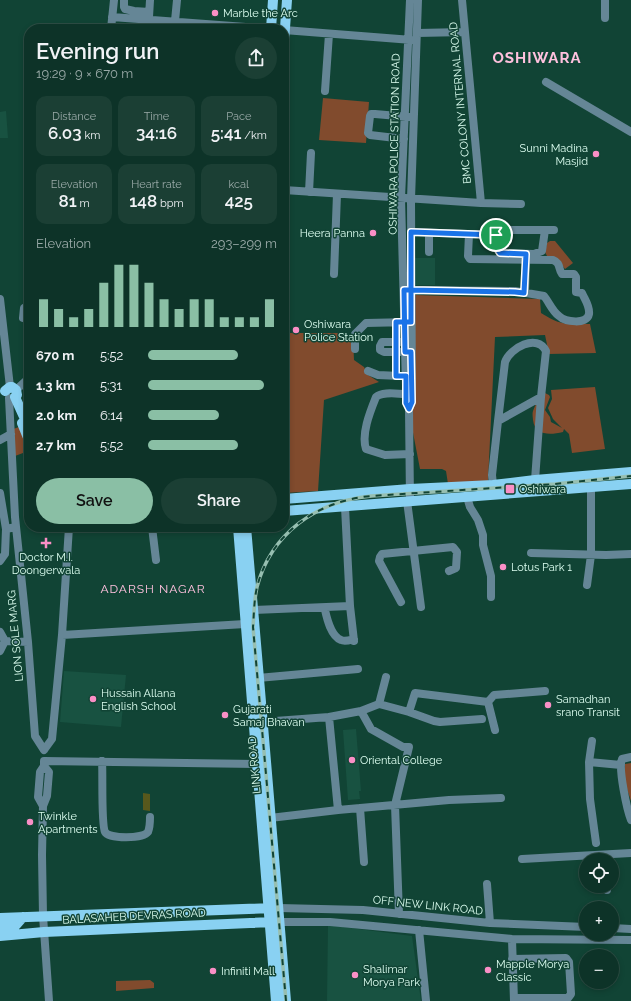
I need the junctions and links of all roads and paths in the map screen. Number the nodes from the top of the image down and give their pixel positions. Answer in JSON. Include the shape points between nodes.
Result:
{"nodes":[{"id":1,"x":114,"y":0,"type":"edge"},
{"id":2,"x":124,"y":0,"type":"edge"},
{"id":3,"x":150,"y":0,"type":"edge"},
{"id":4,"x":177,"y":0,"type":"edge"},
{"id":5,"x":273,"y":0,"type":"edge"},
{"id":6,"x":287,"y":0,"type":"edge"},
{"id":7,"x":410,"y":0,"type":"edge"},
{"id":8,"x":418,"y":0,"type":"edge"},
{"id":9,"x":462,"y":0,"type":"edge"},
{"id":10,"x":605,"y":0,"type":"edge"},
{"id":11,"x":149,"y":16,"type":"junction"},
{"id":12,"x":112,"y":17,"type":"junction"},
{"id":13,"x":605,"y":18,"type":"dead end"},
{"id":14,"x":175,"y":21,"type":"junction"},
{"id":15,"x":111,"y":24,"type":"edge"},
{"id":16,"x":182,"y":24,"type":"edge"},
{"id":17,"x":272,"y":24,"type":"edge"},
{"id":18,"x":285,"y":24,"type":"edge"},
{"id":19,"x":289,"y":30,"type":"edge"},
{"id":20,"x":465,"y":32,"type":"junction"},
{"id":21,"x":329,"y":34,"type":"junction"},
{"id":22,"x":417,"y":36,"type":"junction"},
{"id":23,"x":408,"y":40,"type":"junction"},
{"id":24,"x":546,"y":82,"type":"dead end"},
{"id":25,"x":325,"y":91,"type":"dead end"},
{"id":26,"x":405,"y":117,"type":"junction"},
{"id":27,"x":414,"y":118,"type":"junction"},
{"id":28,"x":631,"y":132,"type":"edge"},
{"id":29,"x":404,"y":142,"type":"junction"},
{"id":30,"x":412,"y":147,"type":"junction"},
{"id":31,"x":311,"y":153,"type":"dead end"},
{"id":32,"x":289,"y":190,"type":"edge"},
{"id":33,"x":309,"y":192,"type":"junction"},
{"id":34,"x":337,"y":194,"type":"junction"},
{"id":35,"x":401,"y":198,"type":"junction"},
{"id":36,"x":411,"y":199,"type":"junction"},
{"id":37,"x":481,"y":203,"type":"junction"},
{"id":38,"x":521,"y":204,"type":"dead end"},
{"id":39,"x":545,"y":230,"type":"junction"},
{"id":40,"x":554,"y":230,"type":"dead end"},
{"id":41,"x":411,"y":232,"type":"junction"},
{"id":42,"x":429,"y":233,"type":"junction"},
{"id":43,"x":469,"y":234,"type":"junction"},
{"id":44,"x":496,"y":235,"type":"junction"},
{"id":45,"x":428,"y":252,"type":"dead end"},
{"id":46,"x":526,"y":257,"type":"junction"},
{"id":47,"x":334,"y":274,"type":"dead end"},
{"id":48,"x":407,"y":290,"type":"junction"},
{"id":49,"x":524,"y":293,"type":"junction"},
{"id":50,"x":0,"y":299,"type":"edge"},
{"id":51,"x":24,"y":308,"type":"edge"},
{"id":52,"x":1,"y":318,"type":"edge"},
{"id":53,"x":23,"y":318,"type":"dead end"},
{"id":54,"x":404,"y":322,"type":"junction"},
{"id":55,"x":404,"y":342,"type":"junction"},
{"id":56,"x":355,"y":349,"type":"dead end"},
{"id":57,"x":397,"y":352,"type":"junction"},
{"id":58,"x":408,"y":352,"type":"junction"},
{"id":59,"x":368,"y":372,"type":"dead end"},
{"id":60,"x":396,"y":376,"type":"junction"},
{"id":61,"x":406,"y":376,"type":"junction"},
{"id":62,"x":24,"y":382,"type":"edge"},
{"id":63,"x":8,"y":394,"type":"edge"},
{"id":64,"x":406,"y":394,"type":"junction"},
{"id":65,"x":540,"y":397,"type":"junction"},
{"id":66,"x":409,"y":409,"type":"junction"},
{"id":67,"x":24,"y":420,"type":"edge"},
{"id":68,"x":498,"y":422,"type":"junction"},
{"id":69,"x":24,"y":429,"type":"edge"},
{"id":70,"x":11,"y":434,"type":"junction"},
{"id":71,"x":0,"y":440,"type":"edge"},
{"id":72,"x":410,"y":454,"type":"junction"},
{"id":73,"x":631,"y":472,"type":"edge"},
{"id":74,"x":535,"y":480,"type":"junction"},
{"id":75,"x":631,"y":484,"type":"edge"},
{"id":76,"x":493,"y":485,"type":"junction"},
{"id":77,"x":591,"y":487,"type":"junction"},
{"id":78,"x":410,"y":489,"type":"junction"},
{"id":79,"x":0,"y":493,"type":"edge"},
{"id":80,"x":467,"y":497,"type":"junction"},
{"id":81,"x":289,"y":500,"type":"edge"},
{"id":82,"x":409,"y":501,"type":"junction"},
{"id":83,"x":345,"y":507,"type":"junction"},
{"id":84,"x":289,"y":510,"type":"edge"},
{"id":85,"x":16,"y":527,"type":"junction"},
{"id":86,"x":6,"y":529,"type":"junction"},
{"id":87,"x":68,"y":532,"type":"edge"},
{"id":88,"x":153,"y":532,"type":"edge"},
{"id":89,"x":239,"y":532,"type":"edge"},
{"id":90,"x":246,"y":532,"type":"edge"},
{"id":91,"x":414,"y":551,"type":"junction"},
{"id":92,"x":531,"y":553,"type":"dead end"},
{"id":93,"x":631,"y":554,"type":"edge"},
{"id":94,"x":591,"y":555,"type":"junction"},
{"id":95,"x":2,"y":556,"type":"edge"},
{"id":96,"x":156,"y":560,"type":"dead end"},
{"id":97,"x":449,"y":571,"type":"dead end"},
{"id":98,"x":587,"y":586,"type":"dead end"},
{"id":99,"x":491,"y":597,"type":"dead end"},
{"id":100,"x":401,"y":602,"type":"dead end"},
{"id":101,"x":249,"y":605,"type":"junction"},
{"id":102,"x":350,"y":606,"type":"junction"},
{"id":103,"x":421,"y":607,"type":"dead end"},
{"id":104,"x":325,"y":610,"type":"dead end"},
{"id":105,"x":245,"y":624,"type":"junction"},
{"id":106,"x":0,"y":632,"type":"edge"},
{"id":107,"x":62,"y":635,"type":"junction"},
{"id":108,"x":6,"y":641,"type":"junction"},
{"id":109,"x":28,"y":642,"type":"junction"},
{"id":110,"x":0,"y":651,"type":"edge"},
{"id":111,"x":358,"y":669,"type":"dead end"},
{"id":112,"x":386,"y":677,"type":"dead end"},
{"id":113,"x":258,"y":678,"type":"junction"},
{"id":114,"x":545,"y":691,"type":"dead end"},
{"id":115,"x":488,"y":702,"type":"junction"},
{"id":116,"x":379,"y":704,"type":"junction"},
{"id":117,"x":361,"y":711,"type":"junction"},
{"id":118,"x":409,"y":712,"type":"junction"},
{"id":119,"x":329,"y":717,"type":"junction"},
{"id":120,"x":482,"y":719,"type":"dead end"},
{"id":121,"x":262,"y":722,"type":"junction"},
{"id":122,"x":494,"y":730,"type":"dead end"},
{"id":123,"x":592,"y":741,"type":"dead end"},
{"id":124,"x":44,"y":750,"type":"junction"},
{"id":125,"x":631,"y":757,"type":"edge"},
{"id":126,"x":102,"y":761,"type":"junction"},
{"id":127,"x":589,"y":762,"type":"junction"},
{"id":128,"x":44,"y":763,"type":"junction"},
{"id":129,"x":261,"y":764,"type":"junction"},
{"id":130,"x":621,"y":765,"type":"junction"},
{"id":131,"x":501,"y":798,"type":"dead end"},
{"id":132,"x":395,"y":805,"type":"junction"},
{"id":133,"x":360,"y":808,"type":"junction"},
{"id":134,"x":338,"y":810,"type":"junction"},
{"id":135,"x":150,"y":817,"type":"dead end"},
{"id":136,"x":270,"y":818,"type":"junction"},
{"id":137,"x":631,"y":820,"type":"edge"},
{"id":138,"x":596,"y":844,"type":"dead end"},
{"id":139,"x":631,"y":853,"type":"edge"},
{"id":140,"x":619,"y":855,"type":"edge"},
{"id":141,"x":579,"y":858,"type":"edge"},
{"id":142,"x":522,"y":859,"type":"dead end"},
{"id":143,"x":364,"y":862,"type":"dead end"},
{"id":144,"x":487,"y":884,"type":"dead end"},
{"id":145,"x":268,"y":908,"type":"junction"},
{"id":146,"x":279,"y":908,"type":"junction"},
{"id":147,"x":399,"y":914,"type":"junction"},
{"id":148,"x":43,"y":916,"type":"junction"},
{"id":149,"x":23,"y":917,"type":"junction"},
{"id":150,"x":0,"y":918,"type":"edge"},
{"id":151,"x":268,"y":922,"type":"junction"},
{"id":152,"x":280,"y":922,"type":"junction"},
{"id":153,"x":490,"y":923,"type":"junction"},
{"id":154,"x":0,"y":927,"type":"edge"},
{"id":155,"x":579,"y":927,"type":"edge"},
{"id":156,"x":619,"y":928,"type":"edge"},
{"id":157,"x":631,"y":929,"type":"edge"},
{"id":158,"x":419,"y":930,"type":"junction"},
{"id":159,"x":44,"y":932,"type":"junction"},
{"id":160,"x":0,"y":936,"type":"edge"},
{"id":161,"x":512,"y":939,"type":"junction"},
{"id":162,"x":631,"y":940,"type":"edge"},
{"id":163,"x":512,"y":959,"type":"junction"},
{"id":164,"x":514,"y":1000,"type":"edge"},
{"id":165,"x":49,"y":1001,"type":"edge"},
{"id":166,"x":276,"y":1001,"type":"edge"},
{"id":167,"x":286,"y":1001,"type":"edge"},
{"id":168,"x":426,"y":1001,"type":"edge"}],
"edges":[{"from":1,"to":12,"type":"street"},
{"from":2,"to":11,"type":"street","via":[[125,9]]},
{"from":3,"to":11,"type":"street"},
{"from":4,"to":14,"type":"street"},
{"from":5,"to":17,"type":"main road"},
{"from":6,"to":18,"type":"main road"},
{"from":7,"to":23,"type":"street","name":"OSHIWARA POLICE STATION ROAD"},
{"from":8,"to":22,"type":"street","name":"OSHIWARA POLICE STATION ROAD"},
{"from":9,"to":20,"type":"street","name":"BMC COLONY INTERNAL ROAD"},
{"from":10,"to":13,"type":"street"},
{"from":11,"to":12,"type":"street"},
{"from":11,"to":14,"type":"street"},
{"from":12,"to":15,"type":"street"},
{"from":14,"to":16,"type":"street"},
{"from":19,"to":21,"type":"street"},
{"from":20,"to":22,"type":"street"},
{"from":20,"to":37,"type":"street","name":"BMC COLONY INTERNAL ROAD"},
{"from":21,"to":23,"type":"street"},
{"from":21,"to":25,"type":"street"},
{"from":22,"to":23,"type":"street"},
{"from":22,"to":27,"type":"street","name":"OSHIWARA POLICE STATION ROAD"},
{"from":23,"to":26,"type":"street","name":"OSHIWARA POLICE STATION ROAD"},
{"from":24,"to":28,"type":"street"},
{"from":26,"to":27,"type":"street"},
{"from":26,"to":29,"type":"street","name":"OSHIWARA POLICE STATION ROAD"},
{"from":26,"to":29,"type":"street","via":[[371,114],[368,133]]},
{"from":27,"to":30,"type":"street","name":"OSHIWARA POLICE STATION ROAD"},
{"from":29,"to":30,"type":"street"},
{"from":29,"to":35,"type":"street","name":"OSHIWARA POLICE STATION ROAD"},
{"from":30,"to":36,"type":"street","name":"OSHIWARA POLICE STATION ROAD"},
{"from":31,"to":33,"type":"street"},
{"from":32,"to":33,"type":"street"},
{"from":33,"to":34,"type":"street"},
{"from":34,"to":35,"type":"street"},
{"from":34,"to":47,"type":"street"},
{"from":35,"to":36,"type":"street"},
{"from":35,"to":48,"type":"street","name":"OSHIWARA POLICE STATION ROAD"},
{"from":36,"to":37,"type":"street"},
{"from":36,"to":41,"type":"street","name":"OSHIWARA POLICE STATION ROAD"},
{"from":37,"to":38,"type":"street"},
{"from":39,"to":40,"type":"street"},
{"from":39,"to":44,"type":"street","via":[[502,230]]},
{"from":39,"to":46,"type":"street","via":[[542,252]]},
{"from":41,"to":42,"type":"street"},
{"from":41,"to":48,"type":"street","name":"OSHIWARA POLICE STATION ROAD"},
{"from":42,"to":43,"type":"street"},
{"from":42,"to":45,"type":"street"},
{"from":43,"to":44,"type":"street"},
{"from":43,"to":46,"type":"street","via":[[470,259]]},
{"from":44,"to":46,"type":"street","via":[[496,247],[500,253]]},
{"from":46,"to":49,"type":"street"},
{"from":46,"to":49,"type":"street","via":[[554,260],[559,264],[562,274],[574,274],[576,292],[582,293],[589,308],[589,316],[585,320],[570,321],[560,317],[544,296]]},
{"from":48,"to":49,"type":"street"},
{"from":48,"to":54,"type":"street","name":"OSHIWARA POLICE STATION ROAD"},
{"from":50,"to":52,"type":"street","name":"LION SOLE MARG"},
{"from":51,"to":53,"type":"street"},
{"from":52,"to":63,"type":"street","name":"LION SOLE MARG"},
{"from":54,"to":55,"type":"street","name":"OSHIWARA POLICE STATION ROAD"},
{"from":54,"to":56,"type":"street","via":[[366,323],[355,334]]},
{"from":55,"to":57,"type":"street"},
{"from":55,"to":57,"type":"street","via":[[382,342],[380,346],[380,350],[384,352]]},
{"from":55,"to":58,"type":"street","name":"OSHIWARA POLICE STATION ROAD"},
{"from":57,"to":58,"type":"street"},
{"from":57,"to":60,"type":"street"},
{"from":58,"to":61,"type":"street","name":"OSHIWARA POLICE STATION ROAD"},
{"from":58,"to":66,"type":"street","name":"OSHIWARA POLICE STATION ROAD","via":[[412,402]]},
{"from":59,"to":60,"type":"street"},
{"from":60,"to":61,"type":"street"},
{"from":61,"to":64,"type":"street","name":"OSHIWARA POLICE STATION ROAD"},
{"from":62,"to":63,"type":"street"},
{"from":63,"to":67,"type":"main road"},
{"from":63,"to":69,"type":"main road"},
{"from":63,"to":70,"type":"street","name":"LION SOLE MARG"},
{"from":64,"to":66,"type":"street","name":"OSHIWARA POLICE STATION ROAD"},
{"from":64,"to":72,"type":"street","via":[[384,394],[376,397],[364,442],[366,449],[386,455]]},
{"from":65,"to":68,"type":"street"},
{"from":65,"to":68,"type":"street","via":[[546,351],[536,343],[526,344],[507,356]]},
{"from":65,"to":74,"type":"street"},
{"from":66,"to":72,"type":"street","name":"OSHIWARA POLICE STATION ROAD"},
{"from":68,"to":76,"type":"street"},
{"from":70,"to":71,"type":"street"},
{"from":70,"to":85,"type":"street","name":"LION SOLE MARG"},
{"from":72,"to":78,"type":"street","name":"OSHIWARA POLICE STATION ROAD"},
{"from":73,"to":74,"type":"main road"},
{"from":74,"to":76,"type":"main road"},
{"from":75,"to":77,"type":"main road"},
{"from":76,"to":78,"type":"main road"},
{"from":77,"to":80,"type":"main road"},
{"from":77,"to":94,"type":"street"},
{"from":78,"to":81,"type":"main road"},
{"from":78,"to":82,"type":"street","name":"OSHIWARA POLICE STATION ROAD"},
{"from":79,"to":86,"type":"street"},
{"from":80,"to":82,"type":"main road"},
{"from":80,"to":99,"type":"street","via":[[483,535],[492,576]]},
{"from":82,"to":83,"type":"main road"},
{"from":82,"to":91,"type":"street","name":"OSHIWARA POLICE STATION ROAD"},
{"from":83,"to":84,"type":"main road"},
{"from":83,"to":102,"type":"street"},
{"from":85,"to":86,"type":"street"},
{"from":85,"to":109,"type":"street","name":"LION SOLE MARG"},
{"from":86,"to":95,"type":"street"},
{"from":87,"to":107,"type":"street"},
{"from":88,"to":96,"type":"street"},
{"from":89,"to":101,"type":"main road","name":"LINK ROAD"},
{"from":90,"to":101,"type":"main road","name":"LINK ROAD"},
{"from":91,"to":97,"type":"street","via":[[453,547],[456,552],[456,568]]},
{"from":91,"to":100,"type":"street","via":[[382,554],[379,560]]},
{"from":91,"to":103,"type":"street","name":"OSHIWARA POLICE STATION ROAD"},
{"from":92,"to":94,"type":"street"},
{"from":93,"to":94,"type":"street"},
{"from":94,"to":98,"type":"street"},
{"from":101,"to":102,"type":"street"},
{"from":101,"to":105,"type":"main road","name":"LINK ROAD"},
{"from":101,"to":113,"type":"main road","name":"LINK ROAD"},
{"from":102,"to":104,"type":"street","via":[[354,640],[342,641],[338,638],[329,626]]},
{"from":105,"to":107,"type":"street"},
{"from":105,"to":129,"type":"main road","name":"LINK ROAD"},
{"from":106,"to":108,"type":"street"},
{"from":107,"to":124,"type":"street","via":[[52,739]]},
{"from":108,"to":109,"type":"street"},
{"from":108,"to":110,"type":"street"},
{"from":109,"to":124,"type":"street","name":"LION SOLE MARG","via":[[35,736]]},
{"from":111,"to":113,"type":"street"},
{"from":112,"to":116,"type":"street"},
{"from":113,"to":121,"type":"main road","name":"LINK ROAD"},
{"from":114,"to":115,"type":"street","via":[[494,695]]},
{"from":115,"to":118,"type":"street","via":[[415,693]]},
{"from":115,"to":122,"type":"street"},
{"from":116,"to":117,"type":"street"},
{"from":116,"to":118,"type":"street"},
{"from":117,"to":119,"type":"street"},
{"from":117,"to":132,"type":"street","via":[[371,729],[403,747],[409,747]]},
{"from":118,"to":120,"type":"street","via":[[434,721]]},
{"from":119,"to":121,"type":"street"},
{"from":119,"to":134,"type":"street"},
{"from":121,"to":129,"type":"main road","name":"LINK ROAD"},
{"from":123,"to":127,"type":"street"},
{"from":124,"to":128,"type":"street"},
{"from":125,"to":130,"type":"street","via":[[622,759]]},
{"from":126,"to":128,"type":"street"},
{"from":126,"to":129,"type":"street"},
{"from":126,"to":135,"type":"street","via":[[105,832],[114,836],[144,835],[148,832]]},
{"from":127,"to":130,"type":"street"},
{"from":127,"to":138,"type":"street","via":[[590,799]]},
{"from":128,"to":148,"type":"street","via":[[40,772],[38,797],[43,806]]},
{"from":129,"to":136,"type":"main road","name":"LINK ROAD"},
{"from":129,"to":145,"type":"main road","name":"LINK ROAD"},
{"from":130,"to":137,"type":"street","via":[[624,795]]},
{"from":131,"to":132,"type":"street"},
{"from":132,"to":133,"type":"street"},
{"from":132,"to":147,"type":"street"},
{"from":133,"to":134,"type":"street"},
{"from":133,"to":143,"type":"street"},
{"from":134,"to":136,"type":"street"},
{"from":136,"to":146,"type":"main road","name":"LINK ROAD"},
{"from":139,"to":140,"type":"street"},
{"from":141,"to":142,"type":"street"},
{"from":144,"to":153,"type":"street"},
{"from":145,"to":146,"type":"main road","name":"OFF NEW LINK ROAD"},
{"from":145,"to":148,"type":"main road","name":"BALASAHEB DEVRAS ROAD"},
{"from":145,"to":151,"type":"main road","name":"LINK ROAD"},
{"from":146,"to":147,"type":"street","name":"OFF NEW LINK ROAD","via":[[363,910]]},
{"from":146,"to":152,"type":"main road","name":"LINK ROAD"},
{"from":147,"to":153,"type":"street","name":"OFF NEW LINK ROAD"},
{"from":148,"to":149,"type":"main road","name":"BALASAHEB DEVRAS ROAD"},
{"from":148,"to":159,"type":"street"},
{"from":149,"to":150,"type":"main road","name":"BALASAHEB DEVRAS ROAD"},
{"from":149,"to":154,"type":"main road","via":[[16,925]]},
{"from":151,"to":152,"type":"main road","name":"BALASAHEB DEVRAS ROAD"},
{"from":151,"to":159,"type":"main road","name":"BALASAHEB DEVRAS ROAD"},
{"from":151,"to":166,"type":"main road","name":"LINK ROAD"},
{"from":152,"to":158,"type":"street","via":[[330,922]]},
{"from":152,"to":167,"type":"main road","name":"LINK ROAD"},
{"from":153,"to":155,"type":"street","name":"OFF NEW LINK ROAD"},
{"from":156,"to":157,"type":"street"},
{"from":158,"to":161,"type":"street"},
{"from":158,"to":168,"type":"street"},
{"from":159,"to":160,"type":"main road","name":"BALASAHEB DEVRAS ROAD"},
{"from":159,"to":165,"type":"street"},
{"from":161,"to":162,"type":"street"},
{"from":161,"to":163,"type":"street"},
{"from":163,"to":164,"type":"street"},
{"from":163,"to":164,"type":"street","via":[[566,958],[569,962],[571,994],[568,998]]}]}
